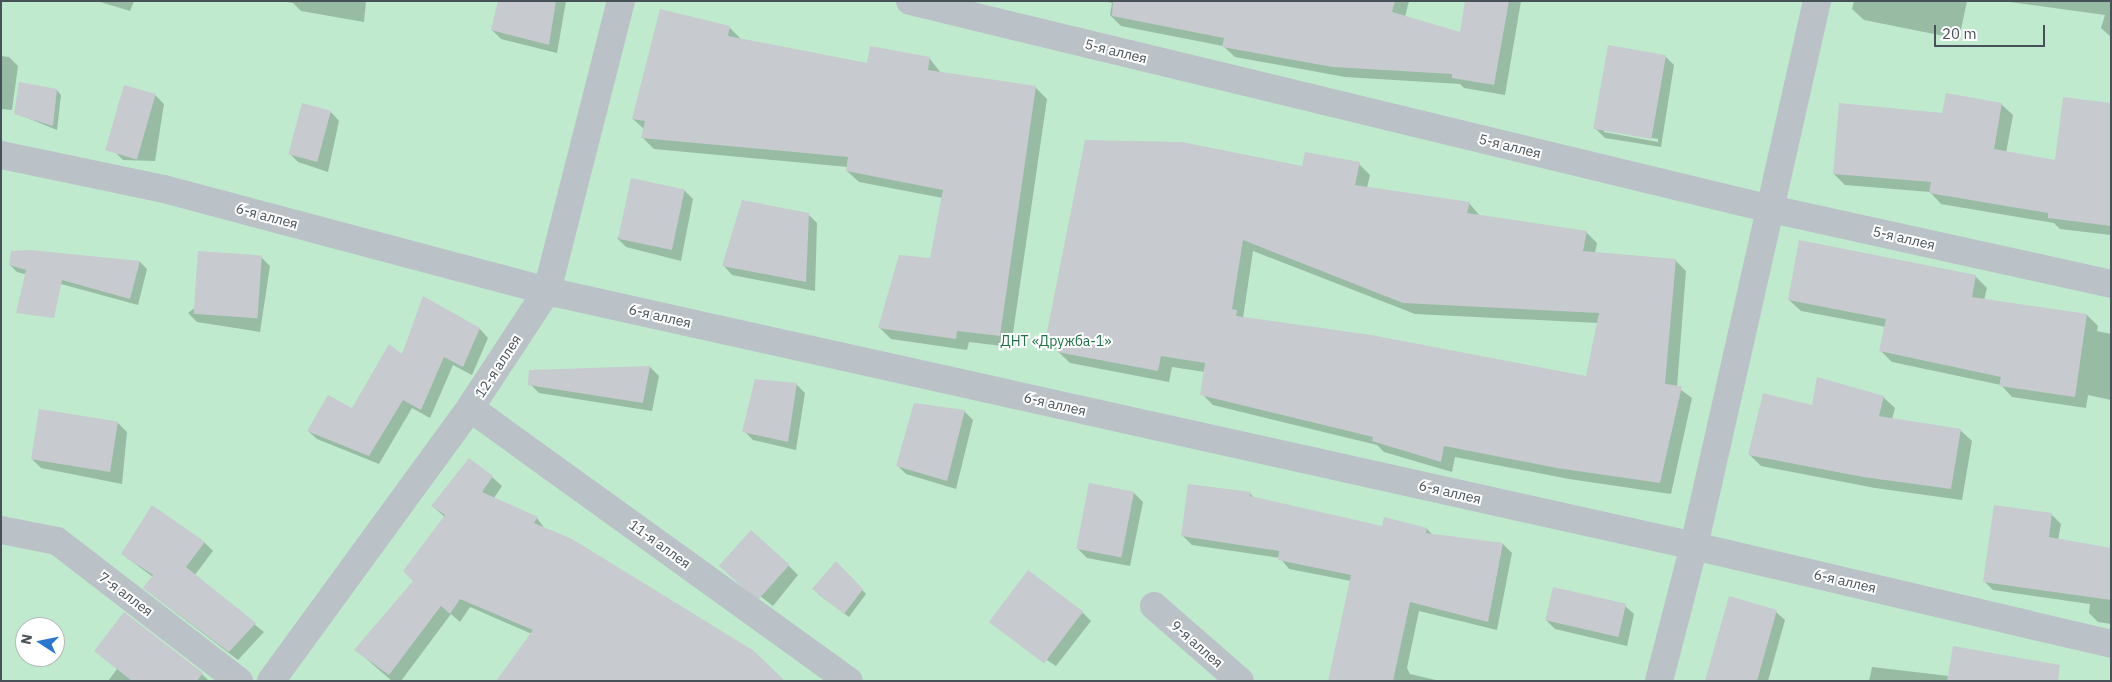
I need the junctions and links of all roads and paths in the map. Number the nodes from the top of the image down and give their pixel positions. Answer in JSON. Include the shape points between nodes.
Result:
{"nodes":[{"id":1,"x":621,"y":1,"type":"edge"},
{"id":2,"x":910,"y":1,"type":"edge"},
{"id":3,"x":1818,"y":1,"type":"edge"},
{"id":4,"x":1,"y":155,"type":"edge"},
{"id":5,"x":1770,"y":209,"type":"junction"},
{"id":6,"x":2111,"y":284,"type":"edge"},
{"id":7,"x":547,"y":290,"type":"junction"},
{"id":8,"x":470,"y":408,"type":"junction"},
{"id":9,"x":1,"y":530,"type":"edge"},
{"id":10,"x":1694,"y":546,"type":"junction"},
{"id":11,"x":1154,"y":606,"type":"dead end"},
{"id":12,"x":2111,"y":644,"type":"edge"},
{"id":13,"x":239,"y":681,"type":"edge"},
{"id":14,"x":271,"y":681,"type":"edge"},
{"id":15,"x":849,"y":681,"type":"edge"},
{"id":16,"x":1240,"y":681,"type":"edge"},
{"id":17,"x":1659,"y":681,"type":"edge"}],
"edges":[{"from":1,"to":7,"type":"street","name":"12-я аллея"},
{"from":2,"to":5,"type":"street","name":"5-я аллея"},
{"from":3,"to":5,"type":"street"},
{"from":4,"to":7,"type":"street","name":"6-я аллея","via":[[164,189]]},
{"from":5,"to":6,"type":"street","name":"5-я аллея"},
{"from":5,"to":10,"type":"street"},
{"from":7,"to":8,"type":"street","name":"12-я аллея"},
{"from":7,"to":10,"type":"street","name":"6-я аллея"},
{"from":8,"to":14,"type":"street","name":"12-я аллея"},
{"from":8,"to":15,"type":"street","name":"11-я аллея"},
{"from":9,"to":13,"type":"street","name":"7-я аллея","via":[[57,542]]},
{"from":10,"to":12,"type":"street","name":"6-я аллея"},
{"from":10,"to":17,"type":"street"},
{"from":11,"to":16,"type":"street","name":"9-я аллея"}]}
